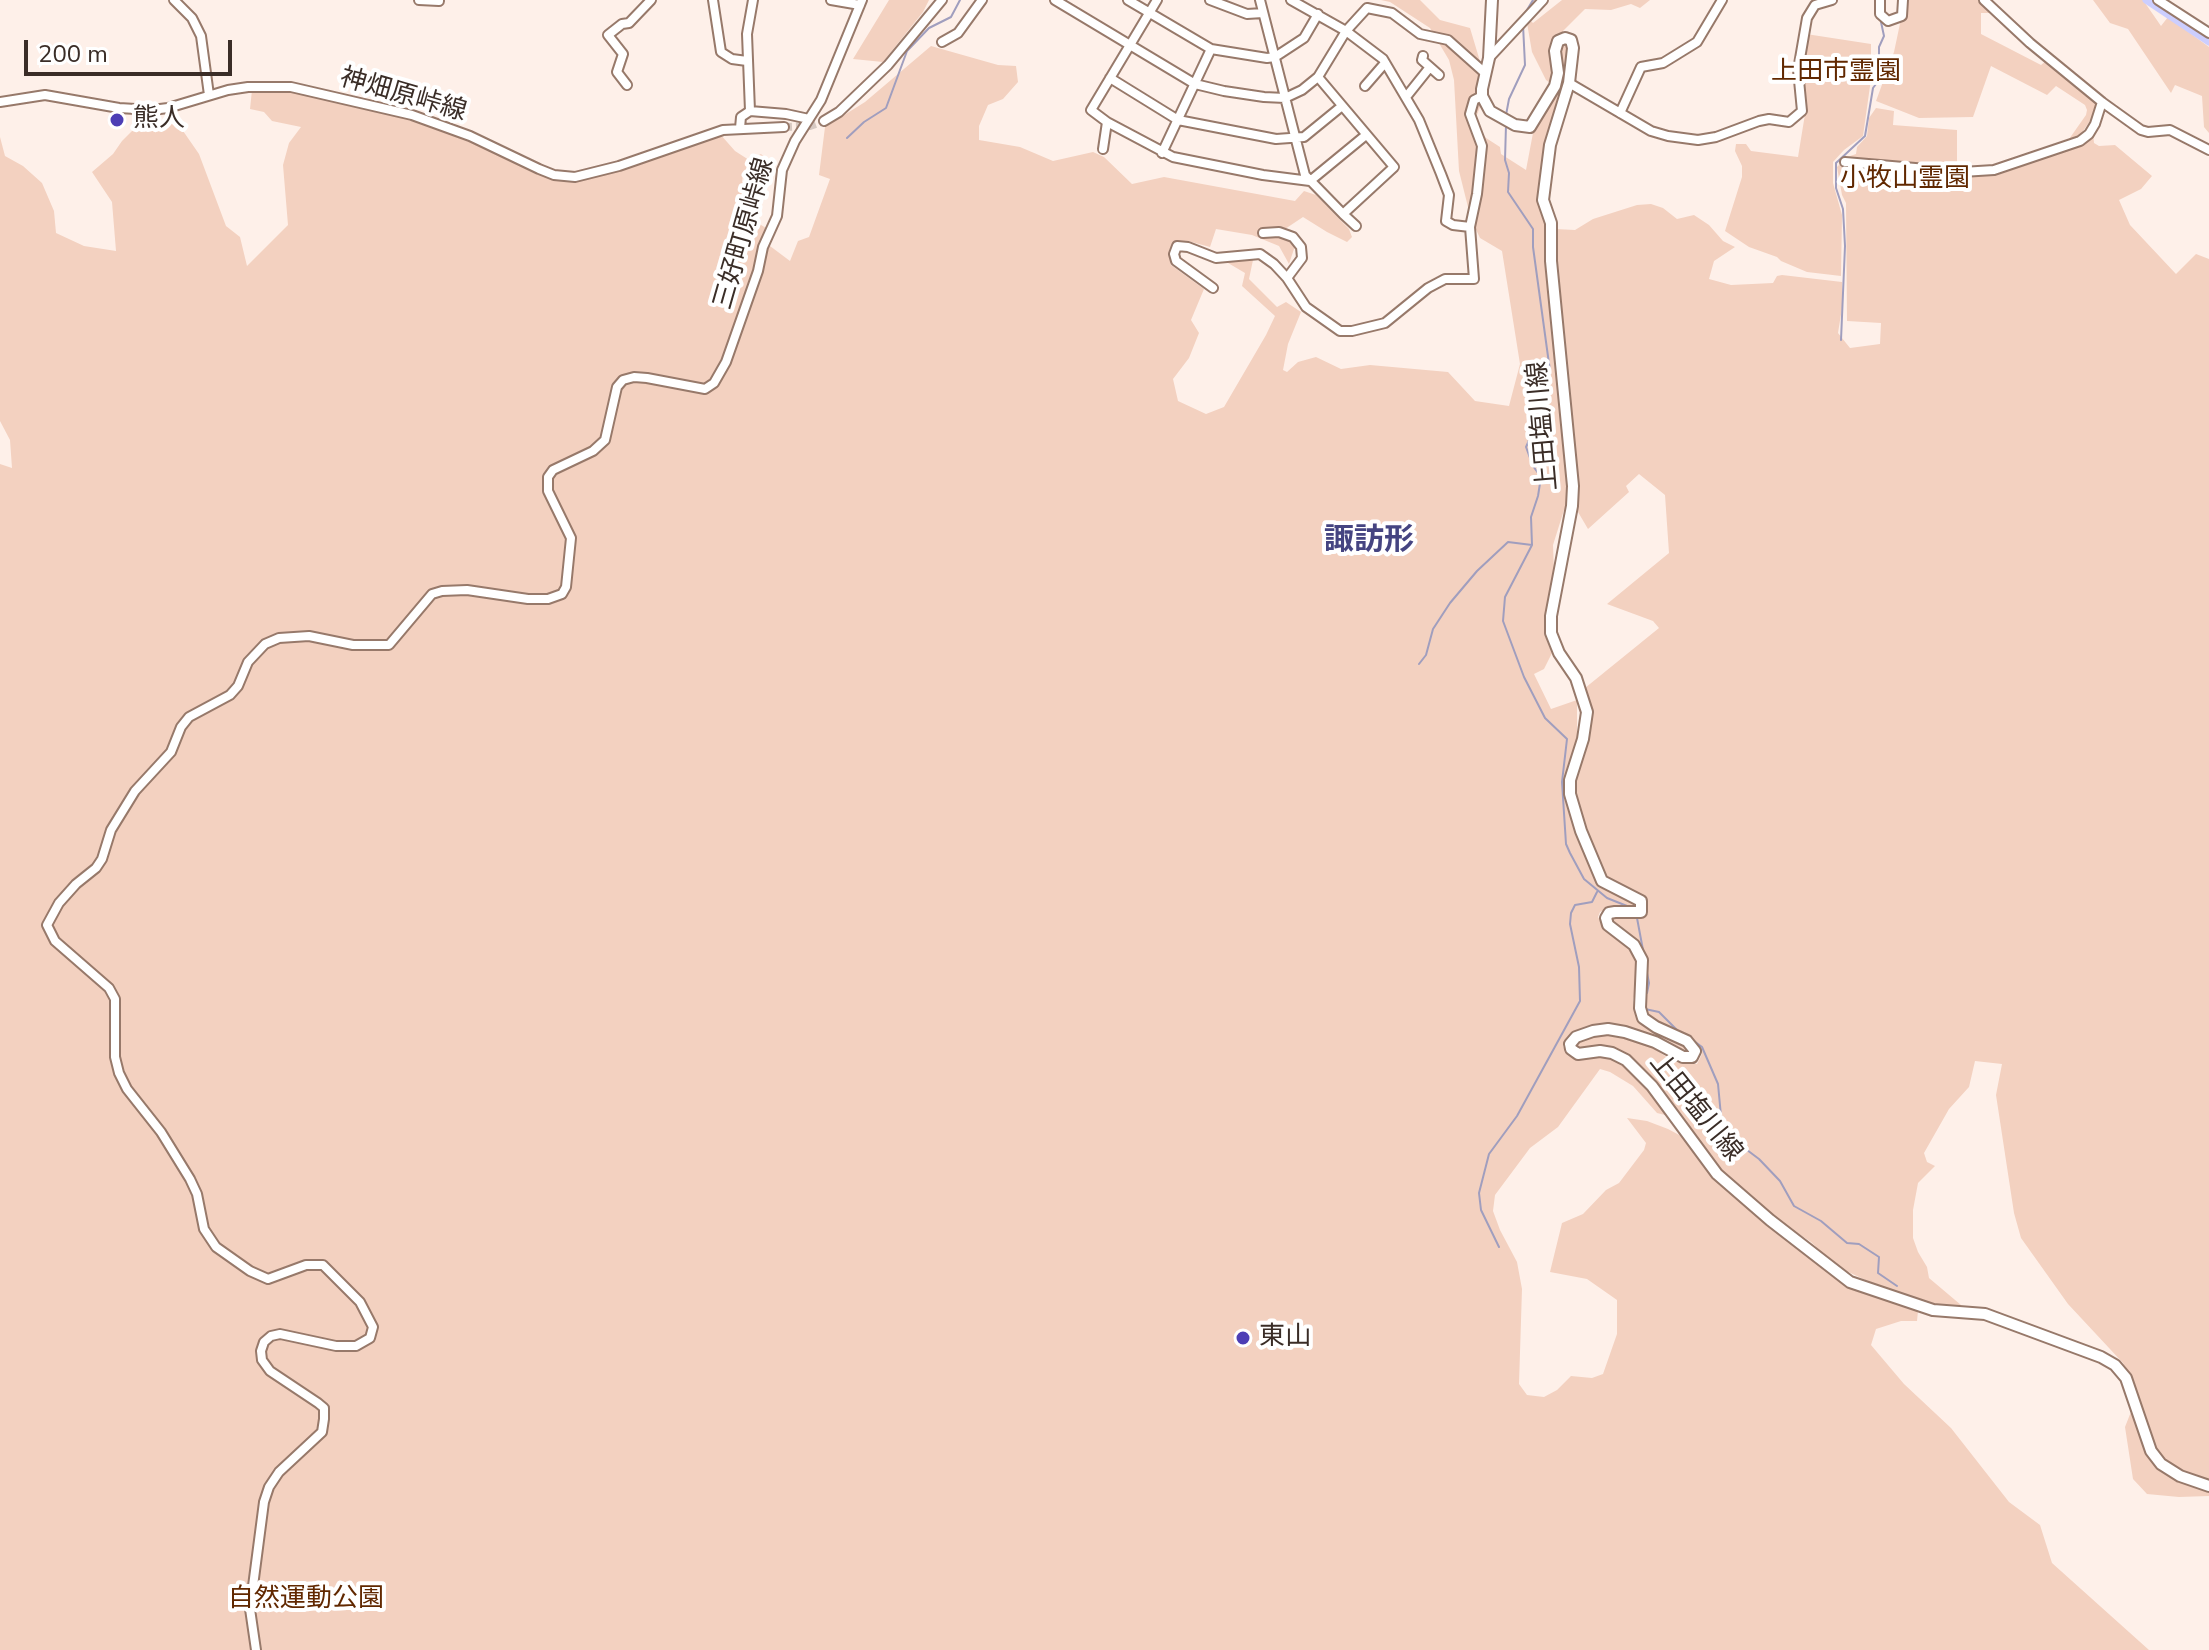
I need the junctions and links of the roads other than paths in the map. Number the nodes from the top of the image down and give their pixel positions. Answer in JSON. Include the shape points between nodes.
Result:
{"nodes":[{"id":1,"x":174,"y":0,"type":"edge"},
{"id":2,"x":419,"y":0,"type":"edge"},
{"id":3,"x":651,"y":0,"type":"edge"},
{"id":4,"x":713,"y":0,"type":"edge"},
{"id":5,"x":753,"y":0,"type":"edge"},
{"id":6,"x":831,"y":0,"type":"edge"},
{"id":7,"x":942,"y":0,"type":"edge"},
{"id":8,"x":982,"y":0,"type":"edge"},
{"id":9,"x":1055,"y":0,"type":"edge"},
{"id":10,"x":1128,"y":0,"type":"edge"},
{"id":11,"x":1157,"y":0,"type":"edge"},
{"id":12,"x":1210,"y":0,"type":"edge"},
{"id":13,"x":1260,"y":0,"type":"edge"},
{"id":14,"x":1291,"y":0,"type":"edge"},
{"id":15,"x":1492,"y":0,"type":"edge"},
{"id":16,"x":1543,"y":0,"type":"edge"},
{"id":17,"x":1722,"y":0,"type":"edge"},
{"id":18,"x":1832,"y":0,"type":"edge"},
{"id":19,"x":1880,"y":0,"type":"edge"},
{"id":20,"x":1903,"y":0,"type":"edge"},
{"id":21,"x":1984,"y":0,"type":"edge"},
{"id":22,"x":2158,"y":0,"type":"edge"},
{"id":23,"x":439,"y":1,"type":"edge"},
{"id":24,"x":861,"y":3,"type":"edge"},
{"id":25,"x":1150,"y":13,"type":"junction"},
{"id":26,"x":1263,"y":13,"type":"junction"},
{"id":27,"x":1318,"y":14,"type":"junction"},
{"id":28,"x":1346,"y":31,"type":"junction"},
{"id":29,"x":2209,"y":33,"type":"edge"},
{"id":30,"x":942,"y":42,"type":"dead end"},
{"id":31,"x":1130,"y":46,"type":"junction"},
{"id":32,"x":1211,"y":49,"type":"junction"},
{"id":33,"x":1423,"y":56,"type":"dead end"},
{"id":34,"x":1275,"y":57,"type":"junction"},
{"id":35,"x":1489,"y":58,"type":"junction"},
{"id":36,"x":747,"y":61,"type":"junction"},
{"id":37,"x":1385,"y":63,"type":"junction"},
{"id":38,"x":1430,"y":67,"type":"junction"},
{"id":39,"x":1485,"y":73,"type":"junction"},
{"id":40,"x":1439,"y":75,"type":"dead end"},
{"id":41,"x":1318,"y":77,"type":"junction"},
{"id":42,"x":1110,"y":78,"type":"junction"},
{"id":43,"x":1569,"y":83,"type":"junction"},
{"id":44,"x":1195,"y":84,"type":"junction"},
{"id":45,"x":627,"y":85,"type":"dead end"},
{"id":46,"x":1365,"y":86,"type":"dead end"},
{"id":47,"x":209,"y":95,"type":"junction"},
{"id":48,"x":1482,"y":96,"type":"junction"},
{"id":49,"x":1406,"y":97,"type":"junction"},
{"id":50,"x":1285,"y":98,"type":"junction"},
{"id":51,"x":0,"y":102,"type":"edge"},
{"id":52,"x":2102,"y":102,"type":"junction"},
{"id":53,"x":1342,"y":106,"type":"junction"},
{"id":54,"x":750,"y":111,"type":"junction"},
{"id":55,"x":1620,"y":113,"type":"junction"},
{"id":56,"x":809,"y":119,"type":"junction"},
{"id":57,"x":1178,"y":120,"type":"junction"},
{"id":58,"x":824,"y":121,"type":"tunnel mouth"},
{"id":59,"x":1107,"y":122,"type":"junction"},
{"id":60,"x":784,"y":127,"type":"tunnel mouth"},
{"id":61,"x":740,"y":128,"type":"junction"},
{"id":62,"x":1366,"y":135,"type":"junction"},
{"id":63,"x":1295,"y":138,"type":"junction"},
{"id":64,"x":1103,"y":149,"type":"dead end"},
{"id":65,"x":2209,"y":150,"type":"edge"},
{"id":66,"x":1162,"y":153,"type":"junction"},
{"id":67,"x":1845,"y":162,"type":"dead end"},
{"id":68,"x":1310,"y":181,"type":"junction"},
{"id":69,"x":1343,"y":214,"type":"junction"},
{"id":70,"x":1356,"y":226,"type":"dead end"},
{"id":71,"x":1470,"y":227,"type":"junction"},
{"id":72,"x":1263,"y":233,"type":"dead end"},
{"id":73,"x":1287,"y":278,"type":"junction"},
{"id":74,"x":1213,"y":288,"type":"dead end"},
{"id":75,"x":2209,"y":1486,"type":"edge"},
{"id":76,"x":256,"y":1650,"type":"edge"}],
"edges":[{"from":1,"to":47,"type":"street","via":[[201,36]]},
{"from":2,"to":23,"type":"street"},
{"from":3,"to":45,"type":"street","via":[[608,35],[623,54],[617,72]]},
{"from":4,"to":36,"type":"street","via":[[721,52]]},
{"from":5,"to":36,"type":"street"},
{"from":6,"to":24,"type":"street"},
{"from":7,"to":58,"type":"street","via":[[888,65]]},
{"from":8,"to":30,"type":"street","via":[[958,33]]},
{"from":9,"to":31,"type":"street"},
{"from":10,"to":25,"type":"street"},
{"from":11,"to":25,"type":"street"},
{"from":12,"to":26,"type":"street","via":[[1247,14]]},
{"from":13,"to":26,"type":"street"},
{"from":14,"to":27,"type":"street"},
{"from":15,"to":35,"type":"main road"},
{"from":16,"to":35,"type":"street"},
{"from":17,"to":55,"type":"street","via":[[1697,42],[1663,63],[1641,67]]},
{"from":18,"to":55,"type":"street","via":[[1815,5],[1807,18],[1798,70],[1802,111],[1792,121],[1759,121],[1698,140],[1651,131]]},
{"from":19,"to":20,"type":"street","via":[[1880,14],[1888,21],[1902,16]]},
{"from":21,"to":52,"type":"street"},
{"from":22,"to":29,"type":"street"},
{"from":24,"to":56,"type":"street","name":"三好町原峠線"},
{"from":25,"to":31,"type":"street"},
{"from":25,"to":32,"type":"street"},
{"from":26,"to":34,"type":"street"},
{"from":27,"to":28,"type":"street"},
{"from":27,"to":34,"type":"street","via":[[1304,38]]},
{"from":28,"to":37,"type":"street"},
{"from":28,"to":39,"type":"street","via":[[1363,10],[1383,10],[1420,34],[1454,44]]},
{"from":28,"to":41,"type":"street"},
{"from":31,"to":42,"type":"street"},
{"from":31,"to":44,"type":"street"},
{"from":32,"to":34,"type":"street"},
{"from":32,"to":44,"type":"street"},
{"from":33,"to":38,"type":"street"},
{"from":34,"to":50,"type":"street"},
{"from":35,"to":39,"type":"main road"},
{"from":36,"to":54,"type":"street"},
{"from":37,"to":46,"type":"street"},
{"from":37,"to":49,"type":"street"},
{"from":38,"to":40,"type":"street"},
{"from":38,"to":49,"type":"street"},
{"from":39,"to":48,"type":"main road"},
{"from":41,"to":50,"type":"street"},
{"from":41,"to":53,"type":"street"},
{"from":42,"to":57,"type":"street"},
{"from":42,"to":59,"type":"street","via":[[1091,110]]},
{"from":43,"to":48,"type":"main road","name":"上田塩川線","via":[[1573,48],[1565,38],[1556,45],[1555,86],[1530,127],[1490,111]]},
{"from":43,"to":55,"type":"street"},
{"from":43,"to":75,"type":"main road","name":"上田塩川線","via":[[1550,145],[1543,200],[1551,223],[1573,486],[1551,633],[1576,678],[1587,712],[1570,794],[1602,881],[1641,901],[1641,912],[1609,913],[1606,918],[1642,960],[1643,1018],[1687,1041],[1695,1051],[1692,1057],[1683,1057],[1655,1042],[1608,1029],[1576,1037],[1571,1049],[1578,1054],[1612,1053],[1626,1060],[1652,1086],[1717,1174],[1850,1282],[1933,1310],[1985,1314],[2115,1365],[2126,1378],[2151,1451],[2161,1464]]},
{"from":44,"to":50,"type":"street"},
{"from":44,"to":57,"type":"street"},
{"from":47,"to":51,"type":"street","name":"神畑原峠線","via":[[152,110],[45,95]]},
{"from":47,"to":61,"type":"street","name":"神畑原峠線","via":[[269,86],[345,97],[436,123],[546,172],[575,177]]},
{"from":48,"to":71,"type":"street","via":[[1470,109],[1482,146]]},
{"from":49,"to":71,"type":"street","via":[[1449,195],[1446,221]]},
{"from":50,"to":63,"type":"street"},
{"from":52,"to":65,"type":"street","via":[[2141,130],[2170,130]]},
{"from":52,"to":67,"type":"street","via":[[2095,124],[2080,141],[1994,170]]},
{"from":53,"to":62,"type":"street"},
{"from":53,"to":63,"type":"street","via":[[1304,137]]},
{"from":54,"to":56,"type":"street"},
{"from":54,"to":61,"type":"street","via":[[741,117]]},
{"from":56,"to":76,"type":"street","name":"三好町原峠線","via":[[782,170],[777,216],[714,383],[705,389],[647,378],[623,380],[605,440],[548,477],[548,491],[571,538],[562,594],[528,599],[442,591],[432,594],[389,645],[353,645],[309,636],[279,638],[256,651],[230,695],[201,709],[181,727],[171,752],[135,791],[111,830],[96,868],[59,903],[47,925],[55,941],[115,999],[119,1073],[190,1179],[204,1229],[216,1247],[268,1279],[306,1265],[323,1265],[360,1302],[373,1327],[370,1338],[356,1346],[280,1334],[264,1342],[262,1360],[270,1371],[324,1408],[324,1419],[322,1432],[279,1472],[264,1502],[250,1609]]},
{"from":57,"to":63,"type":"street"},
{"from":57,"to":66,"type":"street"},
{"from":59,"to":64,"type":"street"},
{"from":59,"to":66,"type":"street"},
{"from":60,"to":61,"type":"street","name":"神畑原峠線"},
{"from":62,"to":68,"type":"street"},
{"from":62,"to":69,"type":"street","via":[[1394,167]]},
{"from":63,"to":68,"type":"street"},
{"from":66,"to":68,"type":"street"},
{"from":68,"to":69,"type":"street"},
{"from":69,"to":70,"type":"street"},
{"from":71,"to":73,"type":"street","via":[[1474,279],[1445,279],[1385,323],[1340,331],[1306,307]]},
{"from":72,"to":73,"type":"street","via":[[1293,237],[1301,247],[1302,258]]},
{"from":73,"to":74,"type":"street","via":[[1260,254],[1216,258],[1177,246],[1176,261]]}]}
